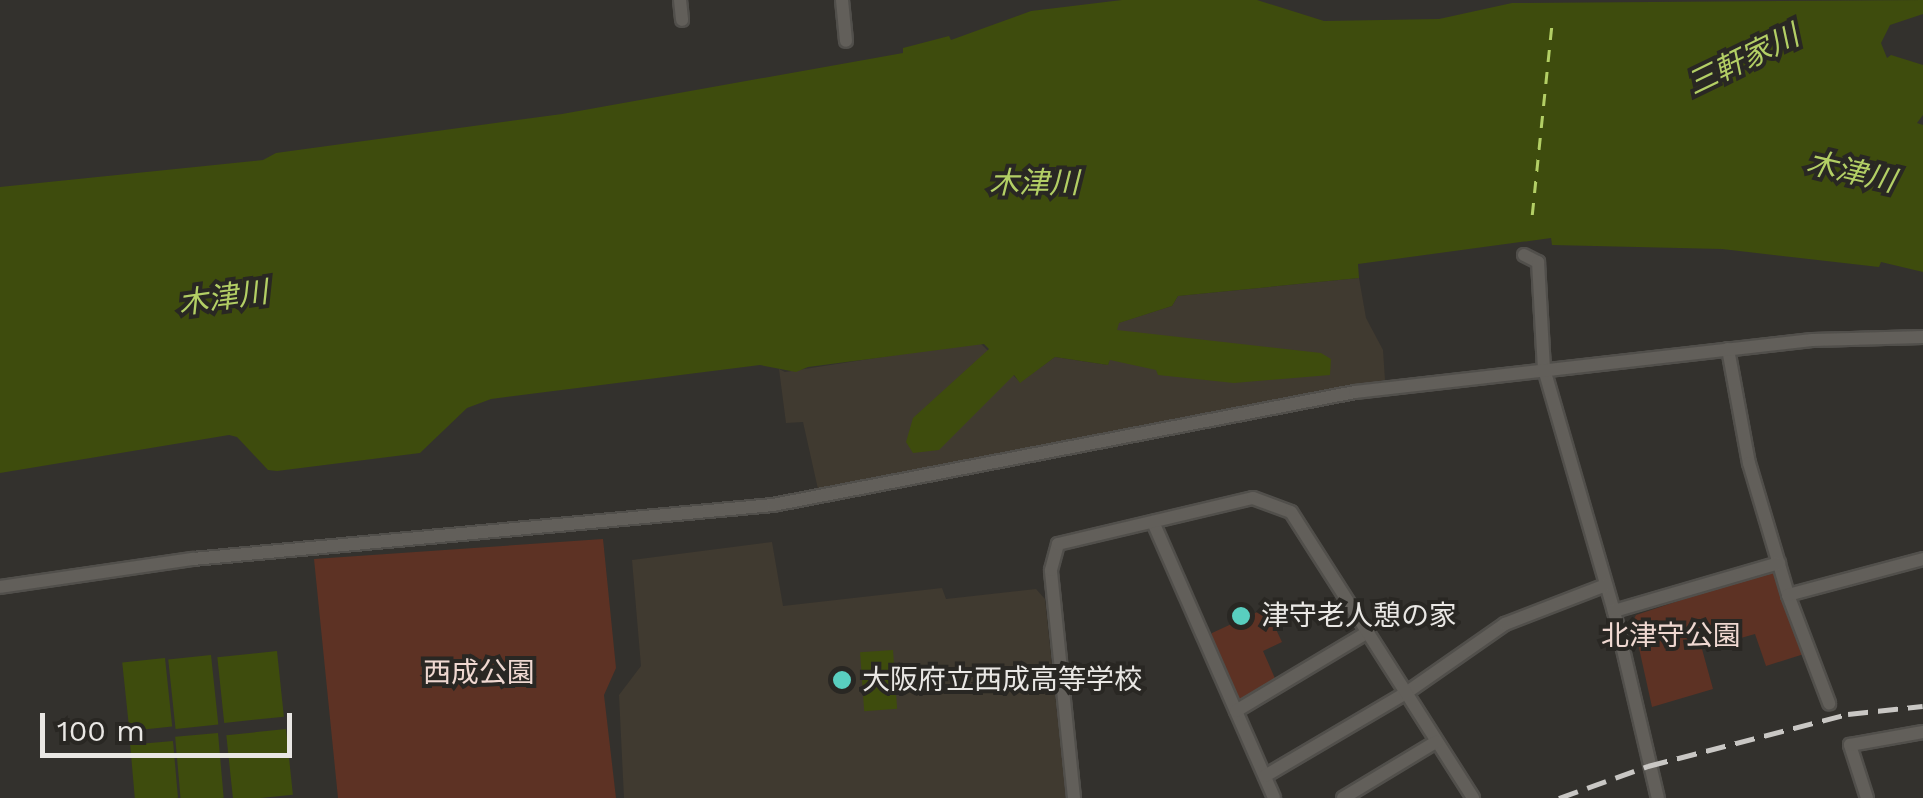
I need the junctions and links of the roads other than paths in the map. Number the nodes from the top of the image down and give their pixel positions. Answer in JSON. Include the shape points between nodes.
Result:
{"nodes":[{"id":1,"x":680,"y":0,"type":"edge"},
{"id":2,"x":842,"y":0,"type":"edge"},
{"id":3,"x":682,"y":20,"type":"dead end"},
{"id":4,"x":846,"y":41,"type":"dead end"},
{"id":5,"x":1524,"y":255,"type":"dead end"},
{"id":6,"x":1923,"y":337,"type":"edge"},
{"id":7,"x":1728,"y":349,"type":"junction"},
{"id":8,"x":1544,"y":370,"type":"junction"},
{"id":9,"x":1153,"y":522,"type":"junction"},
{"id":10,"x":1923,"y":559,"type":"edge"},
{"id":11,"x":1779,"y":562,"type":"junction"},
{"id":12,"x":1606,"y":585,"type":"junction"},
{"id":13,"x":0,"y":586,"type":"edge"},
{"id":14,"x":1788,"y":595,"type":"junction"},
{"id":15,"x":1614,"y":611,"type":"junction"},
{"id":16,"x":1368,"y":632,"type":"junction"},
{"id":17,"x":1406,"y":693,"type":"junction"},
{"id":18,"x":1829,"y":703,"type":"dead end"},
{"id":19,"x":1236,"y":711,"type":"junction"},
{"id":20,"x":1923,"y":732,"type":"edge"},
{"id":21,"x":1436,"y":742,"type":"junction"},
{"id":22,"x":1265,"y":776,"type":"junction"},
{"id":23,"x":1074,"y":798,"type":"edge"},
{"id":24,"x":1274,"y":798,"type":"edge"},
{"id":25,"x":1343,"y":798,"type":"edge"},
{"id":26,"x":1472,"y":798,"type":"edge"},
{"id":27,"x":1658,"y":798,"type":"edge"},
{"id":28,"x":1867,"y":798,"type":"edge"}],
"edges":[{"from":1,"to":3,"type":"street"},
{"from":2,"to":4,"type":"street"},
{"from":5,"to":8,"type":"street","via":[[1538,262]]},
{"from":6,"to":7,"type":"street"},
{"from":7,"to":8,"type":"street"},
{"from":7,"to":11,"type":"street","via":[[1749,463]]},
{"from":8,"to":12,"type":"street"},
{"from":8,"to":13,"type":"street","via":[[1355,392],[773,505],[211,557]]},
{"from":9,"to":16,"type":"street","via":[[1253,498],[1290,512]]},
{"from":9,"to":19,"type":"street"},
{"from":9,"to":23,"type":"street","via":[[1058,544],[1054,551]]},
{"from":10,"to":14,"type":"street"},
{"from":11,"to":14,"type":"street"},
{"from":11,"to":15,"type":"street"},
{"from":12,"to":15,"type":"street"},
{"from":12,"to":17,"type":"street","via":[[1506,624]]},
{"from":14,"to":18,"type":"street"},
{"from":15,"to":27,"type":"street"},
{"from":16,"to":17,"type":"street"},
{"from":16,"to":19,"type":"street"},
{"from":17,"to":21,"type":"street"},
{"from":17,"to":22,"type":"street"},
{"from":19,"to":22,"type":"street"},
{"from":20,"to":28,"type":"street","via":[[1850,745]]},
{"from":21,"to":25,"type":"street"},
{"from":21,"to":26,"type":"street"},
{"from":22,"to":24,"type":"street"}]}
